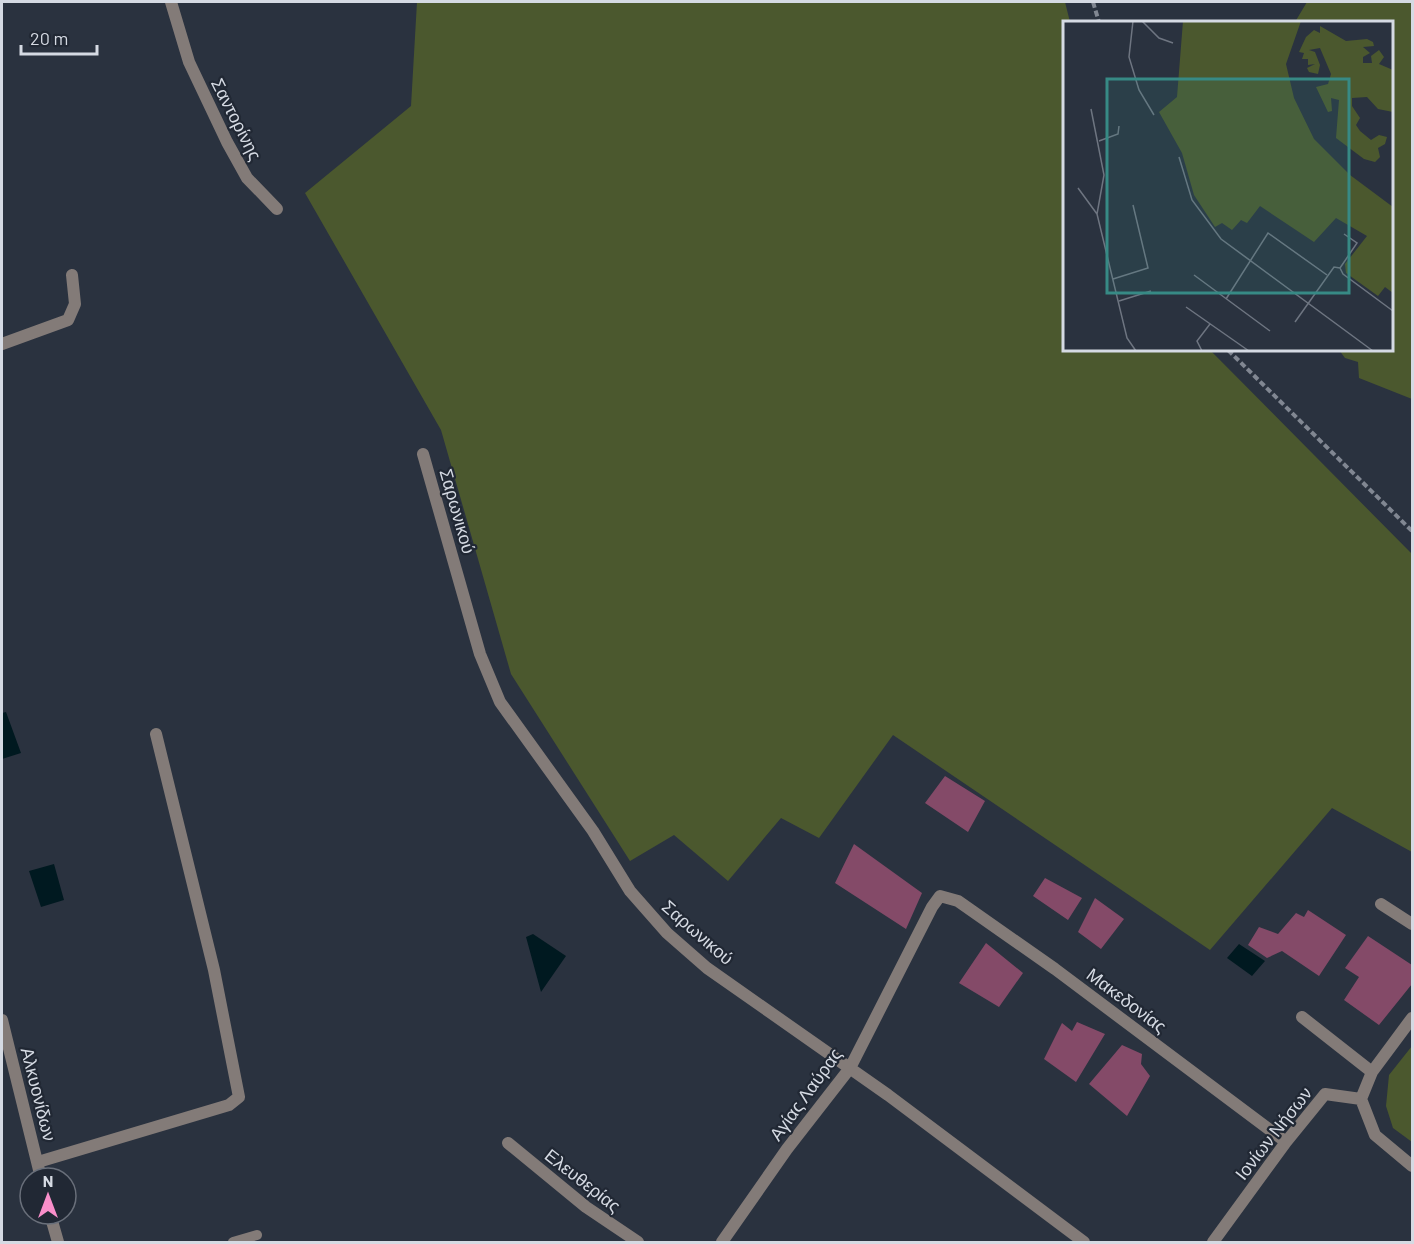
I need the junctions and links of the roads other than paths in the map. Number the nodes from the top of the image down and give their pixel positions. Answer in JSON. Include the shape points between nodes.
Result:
{"nodes":[{"id":1,"x":171,"y":2,"type":"edge"},
{"id":2,"x":277,"y":209,"type":"dead end"},
{"id":3,"x":72,"y":275,"type":"dead end"},
{"id":4,"x":2,"y":344,"type":"edge"},
{"id":5,"x":423,"y":454,"type":"dead end"},
{"id":6,"x":156,"y":734,"type":"dead end"},
{"id":7,"x":940,"y":896,"type":"joint"},
{"id":8,"x":1381,"y":904,"type":"dead end"},
{"id":9,"x":1413,"y":924,"type":"edge"},
{"id":10,"x":1302,"y":1017,"type":"dead end"},
{"id":11,"x":1413,"y":1018,"type":"edge"},
{"id":12,"x":2,"y":1020,"type":"edge"},
{"id":13,"x":850,"y":1068,"type":"junction"},
{"id":14,"x":1372,"y":1072,"type":"junction"},
{"id":15,"x":1361,"y":1099,"type":"junction"},
{"id":16,"x":1286,"y":1142,"type":"junction"},
{"id":17,"x":508,"y":1143,"type":"dead end"},
{"id":18,"x":38,"y":1162,"type":"junction"},
{"id":19,"x":39,"y":1166,"type":"edge"},
{"id":20,"x":1413,"y":1166,"type":"edge"},
{"id":21,"x":53,"y":1226,"type":"edge"},
{"id":22,"x":256,"y":1235,"type":"dead end"},
{"id":23,"x":57,"y":1242,"type":"edge"},
{"id":24,"x":233,"y":1242,"type":"edge"},
{"id":25,"x":638,"y":1242,"type":"edge"},
{"id":26,"x":722,"y":1242,"type":"edge"},
{"id":27,"x":1084,"y":1242,"type":"edge"},
{"id":28,"x":1213,"y":1242,"type":"edge"}],
"edges":[{"from":1,"to":2,"type":"street","name":"Σαντορίνης","via":[[189,62],[227,142],[247,178]]},
{"from":3,"to":4,"type":"street","via":[[75,304],[68,320]]},
{"from":5,"to":13,"type":"street","name":"Σαρωνικού","via":[[480,654],[500,702],[593,831],[630,891],[667,933],[707,968]]},
{"from":6,"to":18,"type":"street","via":[[214,970],[239,1097],[229,1105]]},
{"from":7,"to":13,"type":"street","name":"Αγίας Λαύρας"},
{"from":7,"to":16,"type":"street","name":"Μακεδονίας","via":[[958,902],[1055,969]]},
{"from":8,"to":9,"type":"street"},
{"from":10,"to":14,"type":"street"},
{"from":11,"to":14,"type":"street"},
{"from":12,"to":18,"type":"street","name":"Αλκυονίδων"},
{"from":13,"to":26,"type":"street","name":"Αγίας Λαύρας"},
{"from":13,"to":27,"type":"street","name":"Σαρωνικού"},
{"from":14,"to":15,"type":"street"},
{"from":15,"to":16,"type":"street","name":"Ιονίων Νήσων","via":[[1325,1094]]},
{"from":15,"to":20,"type":"street","via":[[1375,1135]]},
{"from":16,"to":28,"type":"street","name":"Ιονίων Νήσων"},
{"from":17,"to":25,"type":"street","name":"Ελευθερίας","via":[[586,1207]]},
{"from":18,"to":19,"type":"street","name":"Αλκυονίδων"},
{"from":21,"to":23,"type":"street"},
{"from":22,"to":24,"type":"lane"}]}
